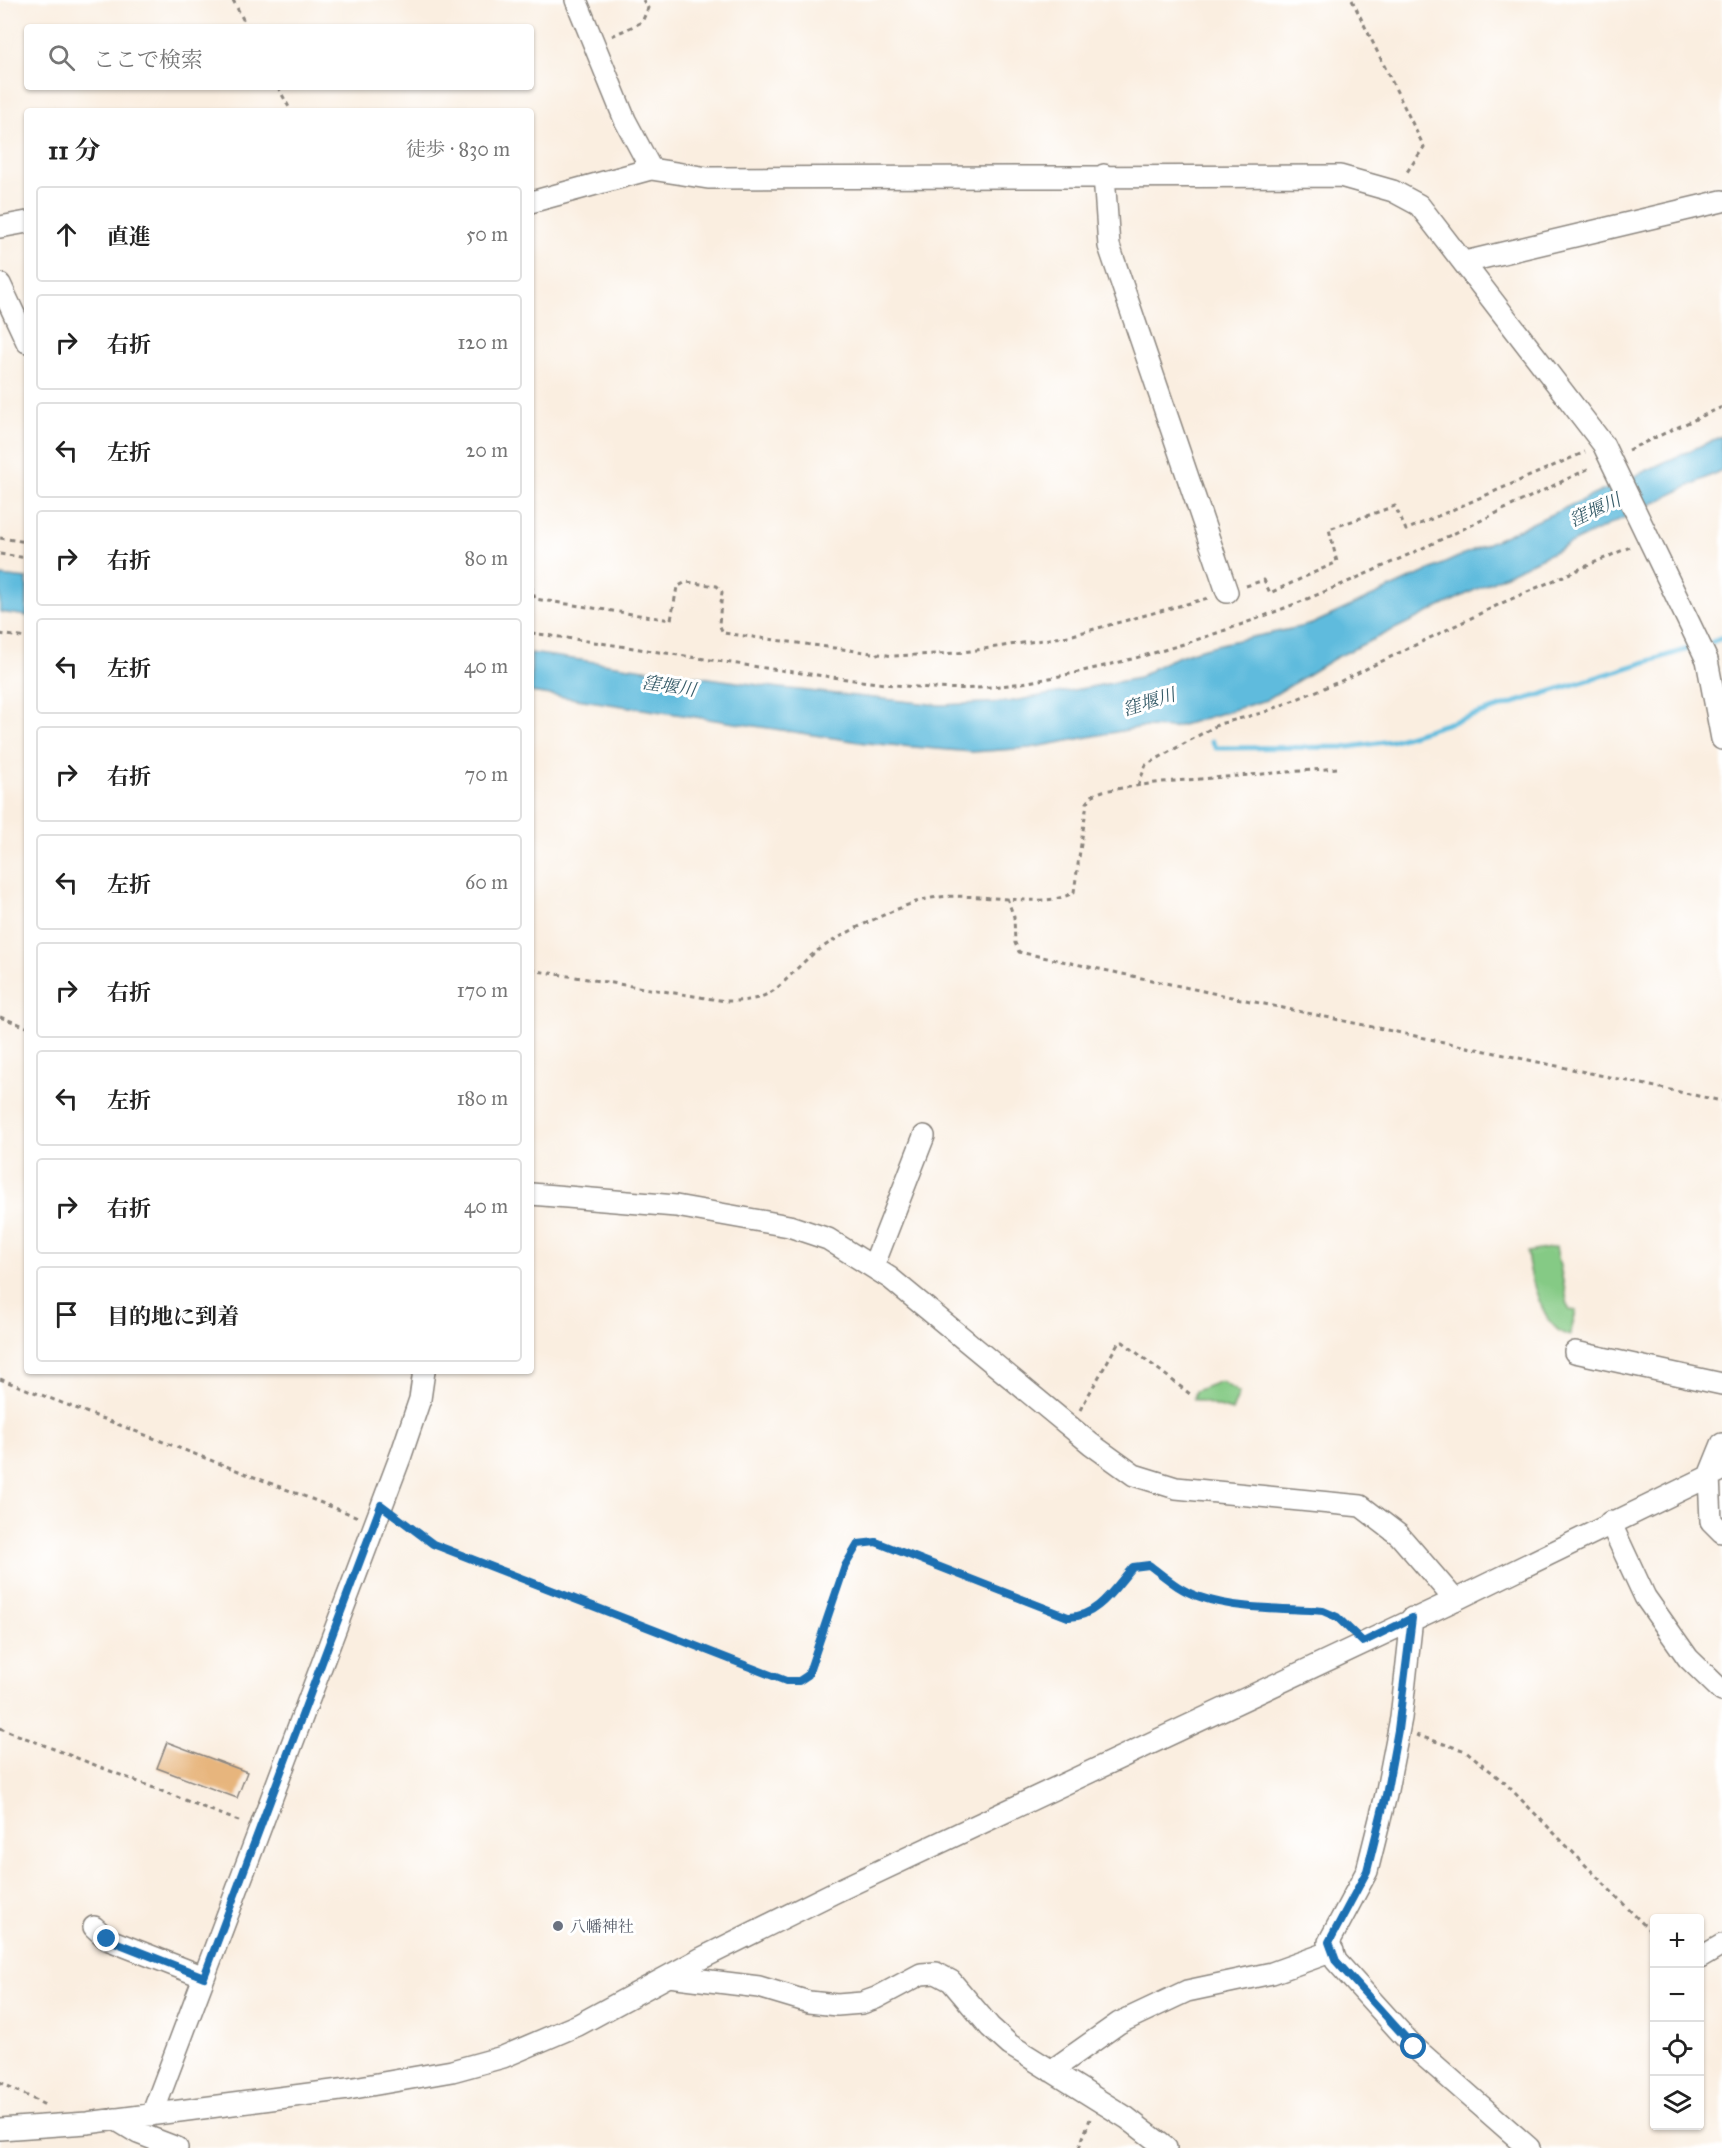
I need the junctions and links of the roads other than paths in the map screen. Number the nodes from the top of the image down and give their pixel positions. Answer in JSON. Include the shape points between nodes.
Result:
{"nodes":[{"id":1,"x":576,"y":0,"type":"edge"},
{"id":2,"x":651,"y":169,"type":"junction"},
{"id":3,"x":1104,"y":175,"type":"junction"},
{"id":4,"x":534,"y":201,"type":"edge"},
{"id":5,"x":1722,"y":201,"type":"edge"},
{"id":6,"x":24,"y":223,"type":"edge"},
{"id":7,"x":0,"y":227,"type":"edge"},
{"id":8,"x":1465,"y":262,"type":"junction"},
{"id":9,"x":0,"y":284,"type":"edge"},
{"id":10,"x":24,"y":336,"type":"edge"},
{"id":11,"x":1227,"y":592,"type":"road end"},
{"id":12,"x":1722,"y":739,"type":"edge"},
{"id":13,"x":924,"y":1136,"type":"dead end"},
{"id":14,"x":534,"y":1194,"type":"edge"},
{"id":15,"x":873,"y":1267,"type":"junction"},
{"id":16,"x":1575,"y":1352,"type":"dead end"},
{"id":17,"x":424,"y":1374,"type":"edge"},
{"id":18,"x":1722,"y":1384,"type":"edge"},
{"id":19,"x":1722,"y":1444,"type":"edge"},
{"id":20,"x":1715,"y":1473,"type":"edge"},
{"id":21,"x":1610,"y":1522,"type":"junction"},
{"id":22,"x":1722,"y":1532,"type":"edge"},
{"id":23,"x":1455,"y":1600,"type":"junction"},
{"id":24,"x":1412,"y":1618,"type":"junction"},
{"id":25,"x":1722,"y":1691,"type":"edge"},
{"id":26,"x":94,"y":1927,"type":"dead end"},
{"id":27,"x":1722,"y":1945,"type":"edge"},
{"id":28,"x":1333,"y":1952,"type":"junction"},
{"id":29,"x":1704,"y":1956,"type":"edge"},
{"id":30,"x":669,"y":1976,"type":"junction"},
{"id":31,"x":204,"y":1977,"type":"junction"},
{"id":32,"x":1051,"y":2071,"type":"junction"},
{"id":33,"x":152,"y":2115,"type":"junction"},
{"id":34,"x":115,"y":2119,"type":"junction"},
{"id":35,"x":0,"y":2129,"type":"edge"},
{"id":36,"x":177,"y":2148,"type":"edge"},
{"id":37,"x":1166,"y":2148,"type":"edge"},
{"id":38,"x":1529,"y":2148,"type":"edge"}],
"edges":[{"from":1,"to":2,"type":"street","via":[[625,120]]},
{"from":2,"to":3,"type":"street","via":[[708,178]]},
{"from":2,"to":4,"type":"street"},
{"from":3,"to":8,"type":"street","via":[[1340,176],[1393,191],[1419,205]]},
{"from":3,"to":11,"type":"street","via":[[1109,246]]},
{"from":5,"to":8,"type":"street"},
{"from":6,"to":7,"type":"street"},
{"from":8,"to":12,"type":"street","via":[[1608,451],[1707,660]]},
{"from":9,"to":10,"type":"street"},
{"from":13,"to":15,"type":"street"},
{"from":14,"to":15,"type":"street","via":[[676,1206],[789,1226],[828,1239]]},
{"from":15,"to":23,"type":"street","via":[[1134,1475],[1176,1488],[1361,1506],[1399,1535]]},
{"from":16,"to":18,"type":"street"},
{"from":17,"to":31,"type":"street","via":[[420,1399]]},
{"from":19,"to":20,"type":"street"},
{"from":20,"to":21,"type":"street"},
{"from":20,"to":22,"type":"street","via":[[1710,1521]]},
{"from":21,"to":23,"type":"street"},
{"from":21,"to":25,"type":"street","via":[[1645,1597],[1688,1658]]},
{"from":23,"to":24,"type":"street"},
{"from":24,"to":28,"type":"street","via":[[1386,1795],[1367,1871],[1329,1942]]},
{"from":24,"to":30,"type":"street","via":[[835,1892]]},
{"from":26,"to":31,"type":"street","via":[[107,1939]]},
{"from":27,"to":29,"type":"street"},
{"from":28,"to":32,"type":"street","via":[[1272,1973],[1186,1991],[1119,2023]]},
{"from":28,"to":38,"type":"street","via":[[1336,1961],[1414,2047]]},
{"from":30,"to":32,"type":"street","via":[[759,1987],[809,2002],[837,2005],[862,2003],[921,1974],[936,1973],[951,1981],[1010,2045]]},
{"from":30,"to":33,"type":"street","via":[[578,2025],[503,2057],[452,2071]]},
{"from":31,"to":33,"type":"street"},
{"from":32,"to":37,"type":"street","via":[[1127,2118]]},
{"from":33,"to":34,"type":"street"},
{"from":34,"to":35,"type":"street"},
{"from":34,"to":36,"type":"street"}]}
